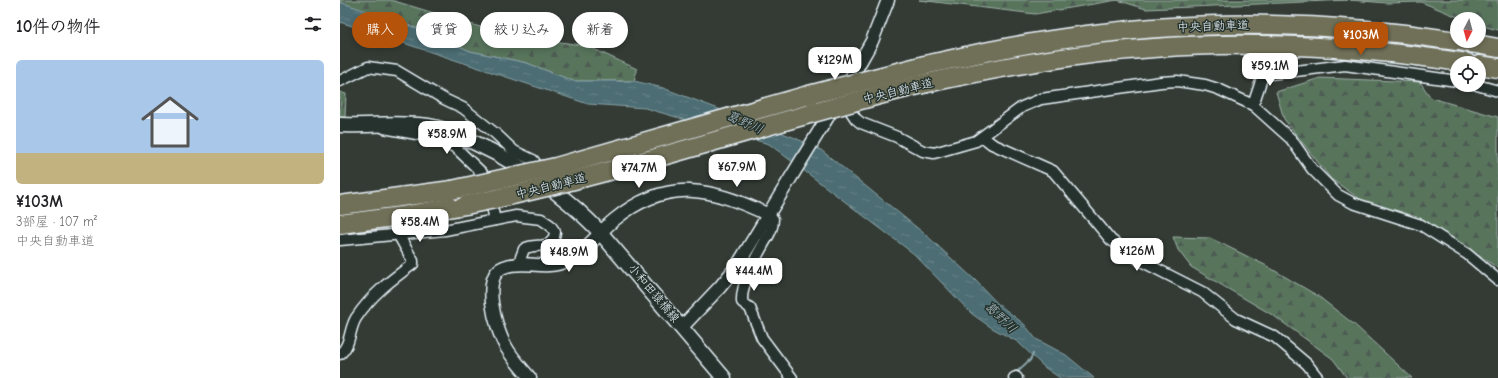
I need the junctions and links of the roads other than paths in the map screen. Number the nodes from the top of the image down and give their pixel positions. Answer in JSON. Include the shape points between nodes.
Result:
{"nodes":[{"id":1,"x":888,"y":0,"type":"edge"},
{"id":2,"x":1450,"y":40,"type":"edge"},
{"id":3,"x":1486,"y":46,"type":"edge"},
{"id":4,"x":1498,"y":48,"type":"edge"},
{"id":5,"x":1450,"y":61,"type":"edge"},
{"id":6,"x":1486,"y":66,"type":"edge"},
{"id":7,"x":1498,"y":68,"type":"edge"},
{"id":8,"x":1450,"y":80,"type":"edge"},
{"id":9,"x":340,"y":81,"type":"edge"},
{"id":10,"x":1486,"y":88,"type":"edge"},
{"id":11,"x":1498,"y":91,"type":"edge"},
{"id":12,"x":841,"y":96,"type":"junction"},
{"id":13,"x":1253,"y":105,"type":"junction"},
{"id":14,"x":375,"y":124,"type":"junction"},
{"id":15,"x":340,"y":125,"type":"edge"},
{"id":16,"x":983,"y":137,"type":"junction"},
{"id":17,"x":561,"y":197,"type":"junction"},
{"id":18,"x":340,"y":205,"type":"edge"},
{"id":19,"x":769,"y":215,"type":"junction"},
{"id":20,"x":495,"y":220,"type":"junction"},
{"id":21,"x":340,"y":224,"type":"edge"},
{"id":22,"x":600,"y":232,"type":"junction"},
{"id":23,"x":398,"y":234,"type":"junction"},
{"id":24,"x":340,"y":240,"type":"edge"},
{"id":25,"x":518,"y":265,"type":"junction"},
{"id":26,"x":1498,"y":280,"type":"edge"},
{"id":27,"x":682,"y":327,"type":"junction"},
{"id":28,"x":340,"y":354,"type":"edge"},
{"id":29,"x":530,"y":378,"type":"edge"},
{"id":30,"x":724,"y":378,"type":"edge"},
{"id":31,"x":792,"y":378,"type":"edge"},
{"id":32,"x":1318,"y":378,"type":"edge"}],
"edges":[{"from":1,"to":12,"type":"street","via":[[872,42]]},
{"from":2,"to":18,"type":"highway","name":"中央自動車道","bridge":true,"via":[[1383,31],[1273,25],[1196,26],[1102,33],[1052,40],[924,66],[805,96],[556,167],[452,190]]},
{"from":3,"to":4,"type":"highway","name":"中央自動車道"},
{"from":5,"to":21,"type":"highway","name":"中央自動車道","bridge":true,"via":[[1385,51],[1272,45],[1154,48],[1051,59],[927,83],[558,185],[466,205]]},
{"from":6,"to":7,"type":"highway"},
{"from":8,"to":13,"type":"street","via":[[1345,65],[1263,70]]},
{"from":9,"to":17,"type":"street","via":[[368,67],[397,71],[463,108],[514,151],[533,160]]},
{"from":10,"to":11,"type":"street"},
{"from":12,"to":16,"type":"street","via":[[861,123],[930,153]]},
{"from":12,"to":19,"type":"street"},
{"from":13,"to":16,"type":"street","via":[[1218,89],[1194,83],[1147,83],[1041,99],[1011,114]]},
{"from":13,"to":26,"type":"street","via":[[1292,139],[1312,169],[1338,195],[1353,203],[1421,225],[1467,254]]},
{"from":14,"to":15,"type":"main road","name":"小和田猿橋線"},
{"from":14,"to":17,"type":"main road","name":"小和田猿橋線","via":[[443,129],[502,156]]},
{"from":14,"to":20,"type":"street","via":[[387,130],[438,138],[456,148],[482,173]]},
{"from":16,"to":32,"type":"street","via":[[992,144],[1052,171],[1111,240],[1141,261],[1202,292],[1236,319],[1275,337],[1307,364]]},
{"from":17,"to":22,"type":"main road","name":"小和田猿橋線"},
{"from":19,"to":22,"type":"street","via":[[719,194],[696,190],[676,191],[640,202]]},
{"from":19,"to":27,"type":"street","via":[[728,276]]},
{"from":19,"to":31,"type":"street","via":[[773,219],[773,228],[741,292],[742,302],[750,308],[762,338]]},
{"from":20,"to":23,"type":"street","via":[[445,230]]},
{"from":20,"to":25,"type":"street","via":[[516,216],[533,217],[547,222],[554,230],[551,243],[528,247],[521,253]]},
{"from":22,"to":25,"type":"street","via":[[579,253],[566,261],[541,266]]},
{"from":22,"to":27,"type":"main road","name":"小和田猿橋線"},
{"from":23,"to":24,"type":"street"},
{"from":23,"to":28,"type":"street","via":[[413,264],[381,287],[352,326],[346,346]]},
{"from":25,"to":29,"type":"street","via":[[504,266],[499,270],[492,282],[491,292],[503,340],[510,354]]},
{"from":27,"to":30,"type":"main road","name":"小和田猿橋線"}]}
